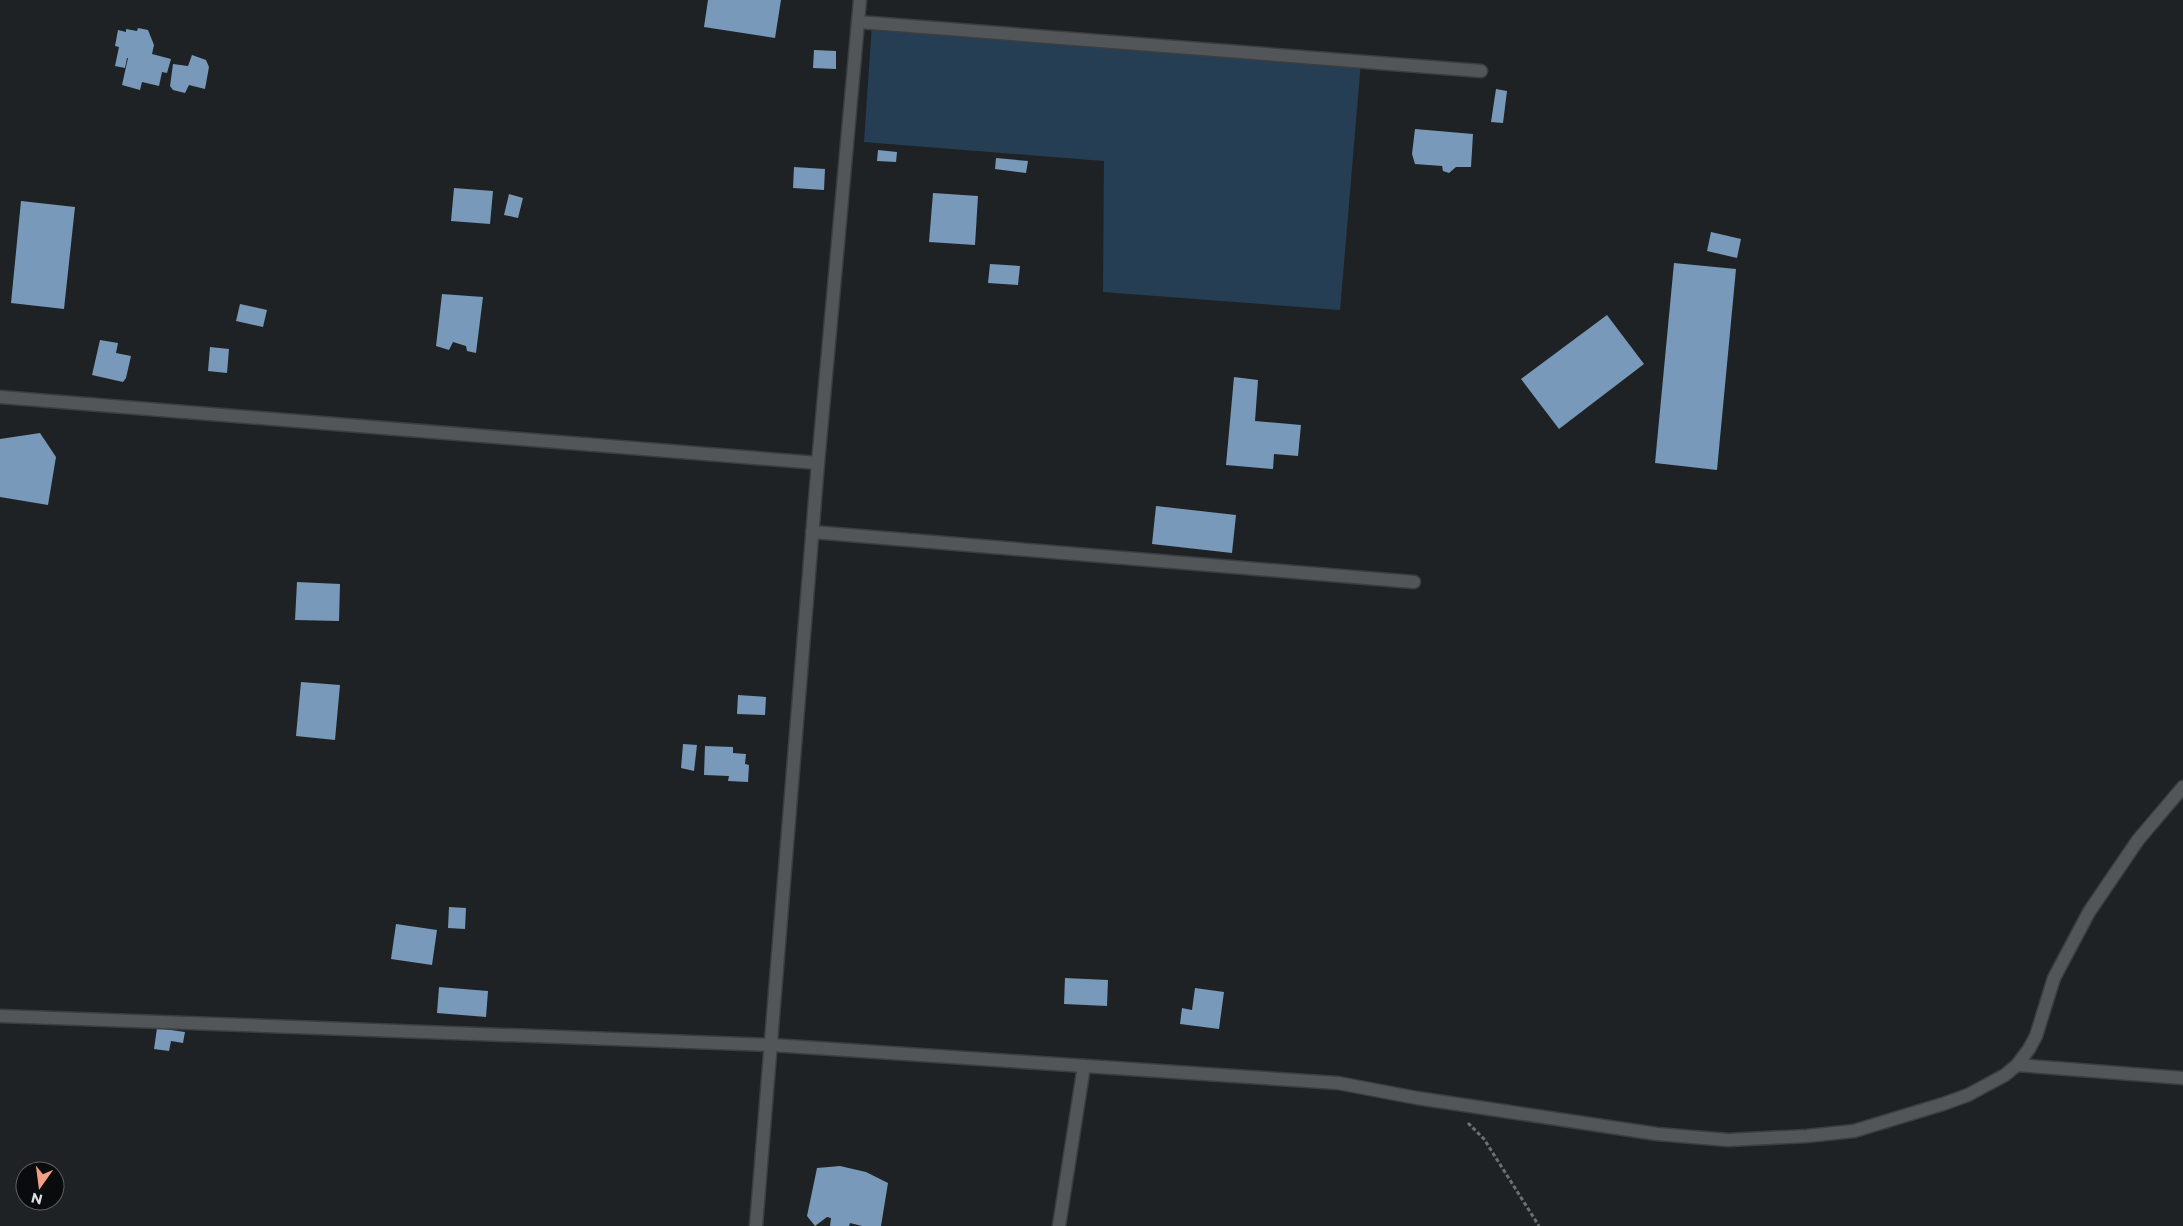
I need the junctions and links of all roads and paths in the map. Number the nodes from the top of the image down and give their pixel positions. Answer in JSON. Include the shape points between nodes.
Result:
{"nodes":[{"id":1,"x":860,"y":0,"type":"edge"},
{"id":2,"x":858,"y":22,"type":"junction"},
{"id":3,"x":1481,"y":71,"type":"dead end"},
{"id":4,"x":0,"y":397,"type":"edge"},
{"id":5,"x":818,"y":463,"type":"junction"},
{"id":6,"x":812,"y":532,"type":"junction"},
{"id":7,"x":1414,"y":582,"type":"dead end"},
{"id":8,"x":2183,"y":787,"type":"edge"},
{"id":9,"x":0,"y":1016,"type":"edge"},
{"id":10,"x":772,"y":1045,"type":"junction"},
{"id":11,"x":2017,"y":1065,"type":"junction"},
{"id":12,"x":1084,"y":1066,"type":"junction"},
{"id":13,"x":2183,"y":1078,"type":"edge"},
{"id":14,"x":1448,"y":1102,"type":"junction"},
{"id":15,"x":756,"y":1226,"type":"edge"},
{"id":16,"x":1059,"y":1226,"type":"edge"},
{"id":17,"x":1540,"y":1226,"type":"edge"}],
"edges":[{"from":1,"to":2,"type":"street"},
{"from":2,"to":3,"type":"street"},
{"from":2,"to":5,"type":"street"},
{"from":4,"to":5,"type":"street"},
{"from":5,"to":6,"type":"street"},
{"from":6,"to":7,"type":"street"},
{"from":6,"to":10,"type":"street"},
{"from":8,"to":11,"type":"street","via":[[2138,840],[2090,912],[2054,978],[2036,1036]]},
{"from":9,"to":10,"type":"street"},
{"from":10,"to":12,"type":"street"},
{"from":10,"to":15,"type":"street"},
{"from":11,"to":13,"type":"street"},
{"from":11,"to":14,"type":"street","via":[[1968,1095],[1944,1104],[1854,1131],[1798,1137],[1700,1139]]},
{"from":12,"to":14,"type":"street","via":[[1338,1083]]},
{"from":12,"to":16,"type":"street"},
{"from":14,"to":17,"type":"path","via":[[1484,1139]]}]}
